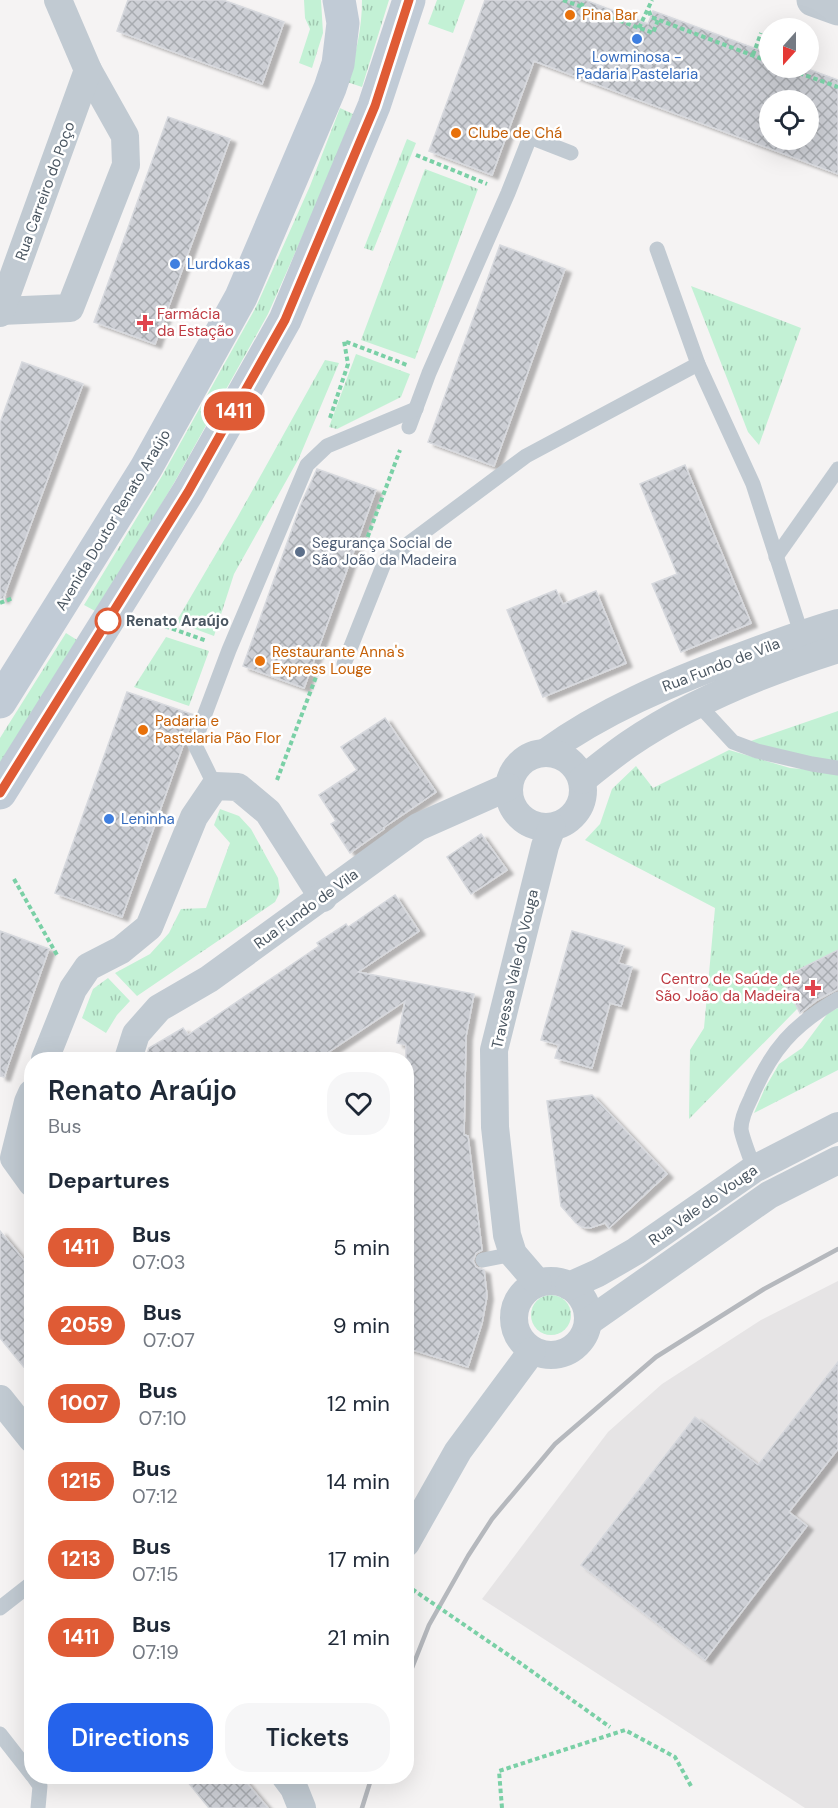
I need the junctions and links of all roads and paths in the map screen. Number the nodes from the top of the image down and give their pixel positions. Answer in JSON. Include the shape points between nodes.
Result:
{"nodes":[{"id":1,"x":58,"y":0,"type":"edge"},
{"id":2,"x":339,"y":0,"type":"edge"},
{"id":3,"x":409,"y":0,"type":"edge"},
{"id":4,"x":563,"y":0,"type":"edge"},
{"id":5,"x":584,"y":0,"type":"edge"},
{"id":6,"x":652,"y":0,"type":"edge"},
{"id":7,"x":813,"y":0,"type":"edge"},
{"id":8,"x":581,"y":7,"type":"junction"},
{"id":9,"x":838,"y":9,"type":"edge"},
{"id":10,"x":649,"y":10,"type":"junction"},
{"id":11,"x":658,"y":20,"type":"junction"},
{"id":12,"x":639,"y":28,"type":"junction"},
{"id":13,"x":759,"y":39,"type":"edge"},
{"id":14,"x":753,"y":56,"type":"junction"},
{"id":15,"x":759,"y":58,"type":"edge"},
{"id":16,"x":88,"y":70,"type":"junction"},
{"id":17,"x":813,"y":78,"type":"edge"},
{"id":18,"x":838,"y":87,"type":"edge"},
{"id":19,"x":571,"y":153,"type":"dead end"},
{"id":20,"x":416,"y":155,"type":"dead end"},
{"id":21,"x":485,"y":184,"type":"dead end"},
{"id":22,"x":657,"y":249,"type":"dead end"},
{"id":23,"x":0,"y":312,"type":"edge"},
{"id":24,"x":698,"y":364,"type":"junction"},
{"id":25,"x":408,"y":365,"type":"dead end"},
{"id":26,"x":416,"y":409,"type":"junction"},
{"id":27,"x":328,"y":424,"type":"dead end"},
{"id":28,"x":409,"y":427,"type":"joint"},
{"id":29,"x":838,"y":469,"type":"edge"},
{"id":30,"x":385,"y":492,"type":"dead end"},
{"id":31,"x":776,"y":557,"type":"junction"},
{"id":32,"x":13,"y":598,"type":"dead end"},
{"id":33,"x":0,"y":603,"type":"edge"},
{"id":34,"x":838,"y":623,"type":"edge"},
{"id":35,"x":165,"y":626,"type":"dead end"},
{"id":36,"x":216,"y":645,"type":"dead end"},
{"id":37,"x":805,"y":646,"type":"junction"},
{"id":38,"x":838,"y":650,"type":"edge"},
{"id":39,"x":344,"y":664,"type":"dead end"},
{"id":40,"x":0,"y":702,"type":"edge"},
{"id":41,"x":698,"y":704,"type":"junction"},
{"id":42,"x":546,"y":752,"type":"junction"},
{"id":43,"x":838,"y":768,"type":"edge"},
{"id":44,"x":582,"y":780,"type":"junction"},
{"id":45,"x":215,"y":786,"type":"junction"},
{"id":46,"x":508,"y":787,"type":"junction"},
{"id":47,"x":0,"y":793,"type":"edge"},
{"id":48,"x":552,"y":827,"type":"junction"},
{"id":49,"x":15,"y":879,"type":"dead end"},
{"id":50,"x":323,"y":898,"type":"junction"},
{"id":51,"x":54,"y":948,"type":"dead end"},
{"id":52,"x":838,"y":999,"type":"edge"},
{"id":53,"x":48,"y":1052,"type":"edge"},
{"id":54,"x":130,"y":1052,"type":"edge"},
{"id":55,"x":24,"y":1118,"type":"edge"},
{"id":56,"x":838,"y":1126,"type":"edge"},
{"id":57,"x":838,"y":1160,"type":"edge"},
{"id":58,"x":754,"y":1169,"type":"junction"},
{"id":59,"x":24,"y":1172,"type":"edge"},
{"id":60,"x":513,"y":1254,"type":"junction"},
{"id":61,"x":483,"y":1260,"type":"dead end"},
{"id":62,"x":538,"y":1283,"type":"junction"},
{"id":63,"x":569,"y":1286,"type":"junction"},
{"id":64,"x":588,"y":1322,"type":"junction"},
{"id":65,"x":532,"y":1351,"type":"junction"},
{"id":66,"x":0,"y":1399,"type":"edge"},
{"id":67,"x":24,"y":1429,"type":"edge"},
{"id":68,"x":414,"y":1529,"type":"edge"},
{"id":69,"x":24,"y":1589,"type":"edge"},
{"id":70,"x":414,"y":1590,"type":"edge"},
{"id":71,"x":0,"y":1608,"type":"edge"},
{"id":72,"x":610,"y":1727,"type":"dead end"},
{"id":73,"x":0,"y":1734,"type":"edge"},
{"id":74,"x":24,"y":1765,"type":"edge"},
{"id":75,"x":39,"y":1784,"type":"edge"},
{"id":76,"x":691,"y":1786,"type":"dead end"},
{"id":77,"x":38,"y":1808,"type":"edge"},
{"id":78,"x":502,"y":1808,"type":"edge"}],
"edges":[{"from":1,"to":16,"type":"street","name":"Rua Carreiro do Poço"},
{"from":2,"to":40,"type":"main road","name":"Avenida Doutor Renato Araújo","via":[[343,24],[338,64],[242,297],[146,468]]},
{"from":3,"to":47,"type":"main road","via":[[375,106],[285,320],[188,492]]},
{"from":4,"to":8,"type":"path"},
{"from":5,"to":8,"type":"path"},
{"from":6,"to":10,"type":"path"},
{"from":7,"to":9,"type":"street"},
{"from":8,"to":12,"type":"path"},
{"from":10,"to":11,"type":"path","via":[[651,17]]},
{"from":10,"to":12,"type":"path"},
{"from":11,"to":12,"type":"path","via":[[653,33]]},
{"from":11,"to":14,"type":"path"},
{"from":13,"to":14,"type":"path"},
{"from":14,"to":15,"type":"path"},
{"from":16,"to":23,"type":"street","name":"Rua Carreiro do Poço"},
{"from":16,"to":23,"type":"street","name":"Rua Carreiro do Poço","via":[[125,136],[126,165],[70,308]]},
{"from":17,"to":18,"type":"path"},
{"from":19,"to":26,"type":"lane","via":[[530,137]]},
{"from":20,"to":21,"type":"path"},
{"from":22,"to":24,"type":"lane"},
{"from":24,"to":31,"type":"lane","via":[[753,484]]},
{"from":24,"to":39,"type":"lane","via":[[526,456],[385,561]]},
{"from":25,"to":27,"type":"path","via":[[344,341],[348,364]]},
{"from":26,"to":28,"type":"lane"},
{"from":26,"to":45,"type":"lane","via":[[327,446],[307,465],[194,743]]},
{"from":28,"to":30,"type":"path"},
{"from":29,"to":31,"type":"lane"},
{"from":31,"to":37,"type":"lane"},
{"from":32,"to":33,"type":"path"},
{"from":34,"to":37,"type":"street","name":"Rua Fundo de Vila"},
{"from":35,"to":36,"type":"path"},
{"from":37,"to":38,"type":"street","name":"Rua Fundo de Vila"},
{"from":37,"to":41,"type":"street","name":"Rua Fundo de Vila"},
{"from":37,"to":42,"type":"street","name":"Rua Fundo de Vila","via":[[676,681],[571,734]]},
{"from":41,"to":43,"type":"lane","via":[[733,742]]},
{"from":41,"to":44,"type":"street","name":"Rua Fundo de Vila","via":[[629,744]]},
{"from":42,"to":44,"type":"street","via":[[568,760]]},
{"from":42,"to":46,"type":"street","name":"Rua Fundo de Vila","via":[[516,766]]},
{"from":44,"to":48,"type":"street","via":[[580,806],[569,820]]},
{"from":45,"to":50,"type":"street","via":[[238,787],[268,812]]},
{"from":45,"to":53,"type":"street","via":[[194,817],[149,927],[121,950],[88,967],[73,989]]},
{"from":46,"to":48,"type":"street","via":[[509,799],[521,818],[530,824]]},
{"from":46,"to":50,"type":"street","name":"Rua Fundo de Vila","via":[[418,827]]},
{"from":48,"to":60,"type":"street","name":"Travessa Vale do Vouga","via":[[494,1050],[495,1126],[507,1235]]},
{"from":49,"to":51,"type":"path"},
{"from":50,"to":54,"type":"street","name":"Rua Fundo de Vila","via":[[209,979],[159,1008],[136,1034]]},
{"from":52,"to":58,"type":"lane","via":[[793,1032],[772,1054],[758,1081],[741,1128]]},
{"from":55,"to":59,"type":"street","via":[[14,1158]]},
{"from":56,"to":58,"type":"street","name":"Rua Vale do Vouga"},
{"from":57,"to":64,"type":"street","name":"Rua Vale do Vouga","via":[[769,1195]]},
{"from":58,"to":63,"type":"street","name":"Rua Vale do Vouga","via":[[636,1251]]},
{"from":60,"to":61,"type":"lane"},
{"from":60,"to":62,"type":"street","name":"Travessa Vale do Vouga"},
{"from":62,"to":63,"type":"street","via":[[560,1282]]},
{"from":62,"to":65,"type":"street","via":[[519,1298],[513,1321],[519,1338]]},
{"from":63,"to":64,"type":"street","via":[[585,1302]]},
{"from":64,"to":65,"type":"street","name":"Rua Vale do Vouga","via":[[580,1342],[563,1354]]},
{"from":65,"to":68,"type":"street","via":[[458,1451]]},
{"from":66,"to":67,"type":"street"},
{"from":69,"to":71,"type":"lane"},
{"from":70,"to":72,"type":"path","bridge":true},
{"from":73,"to":74,"type":"lane"},
{"from":75,"to":77,"type":"lane"},
{"from":76,"to":78,"type":"path","via":[[675,1757],[626,1730],[499,1770]]}]}
